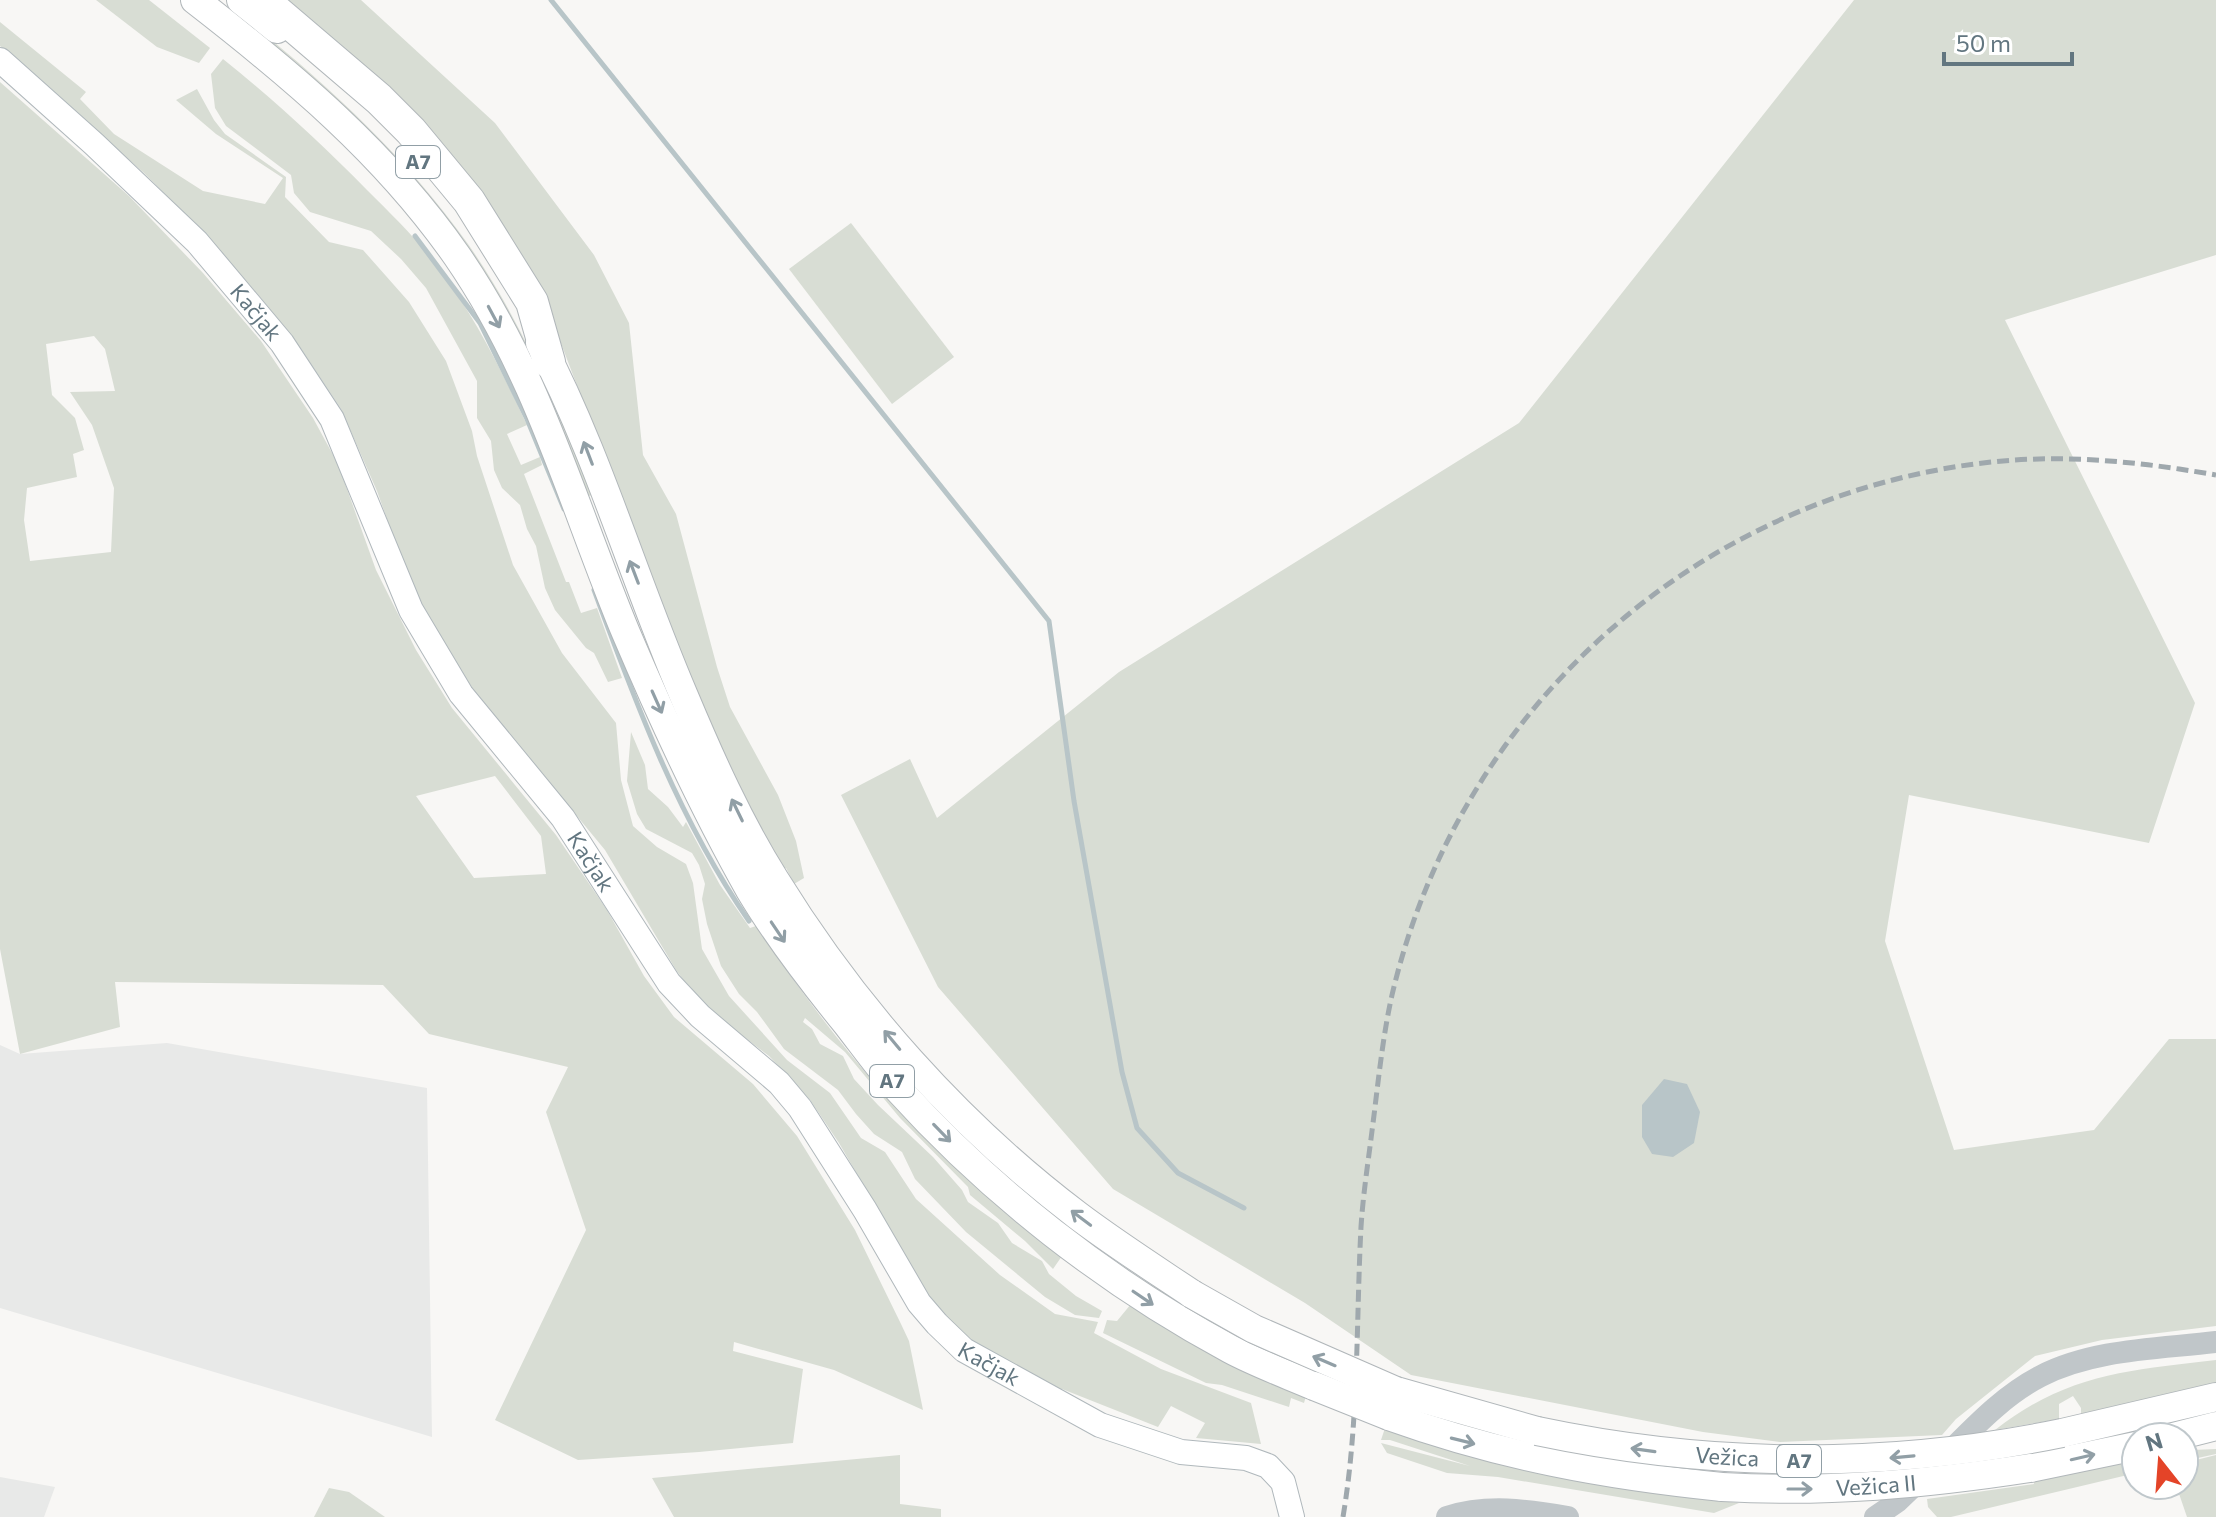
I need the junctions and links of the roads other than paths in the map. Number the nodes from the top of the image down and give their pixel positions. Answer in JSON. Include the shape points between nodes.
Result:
{"nodes":[{"id":1,"x":174,"y":0,"type":"edge"},
{"id":2,"x":195,"y":0,"type":"edge"},
{"id":3,"x":241,"y":0,"type":"edge"},
{"id":4,"x":263,"y":0,"type":"edge"},
{"id":5,"x":0,"y":60,"type":"edge"},
{"id":6,"x":453,"y":251,"type":"junction"},
{"id":7,"x":549,"y":362,"type":"junction"},
{"id":8,"x":2216,"y":1342,"type":"edge"},
{"id":9,"x":2216,"y":1397,"type":"edge"},
{"id":10,"x":1392,"y":1403,"type":"junction"},
{"id":11,"x":2120,"y":1449,"type":"edge"},
{"id":12,"x":1292,"y":1517,"type":"edge"},
{"id":13,"x":1447,"y":1517,"type":"edge"},
{"id":14,"x":1568,"y":1517,"type":"edge"},
{"id":15,"x":1875,"y":1517,"type":"edge"}],
"edges":[{"from":1,"to":6,"type":"highway","via":[[286,90]]},
{"from":2,"to":6,"type":"highway","number":"A7","via":[[338,119]]},
{"from":3,"to":7,"type":"highway","number":"A7","via":[[398,139],[493,260]]},
{"from":4,"to":7,"type":"highway","via":[[379,99],[469,201],[532,302]]},
{"from":5,"to":12,"type":"main road","name":"Kačjak","via":[[197,242],[282,343],[332,419],[411,610],[461,694],[563,818],[669,983],[800,1108],[928,1314],[964,1350],[1100,1425],[1181,1452],[1246,1458],[1268,1466],[1283,1482]]},
{"from":6,"to":10,"type":"highway","number":"A7","one_way":true,"bridge":true,"via":[[483,296],[546,420],[625,631],[684,763],[750,889],[803,969],[897,1088],[972,1165],[1053,1233],[1146,1300],[1234,1351],[1314,1386]]},
{"from":10,"to":7,"type":"highway","number":"A7","one_way":true,"bridge":true,"via":[[1192,1294],[1075,1214],[956,1109],[852,992],[774,879],[714,764]]},
{"from":8,"to":15,"type":"street","via":[[2086,1360],[2043,1375],[1987,1415]]},
{"from":9,"to":10,"type":"highway","name":"Vežica","number":"A7","one_way":true,"bridge":true,"via":[[2006,1444],[1872,1459],[1796,1461],[1596,1444]]},
{"from":10,"to":11,"type":"highway","name":"Vežica II","number":"A7","one_way":true,"bridge":true,"via":[[1449,1437],[1560,1465],[1722,1487],[1889,1487]]},
{"from":13,"to":14,"type":"street","via":[[1478,1509]]}]}
